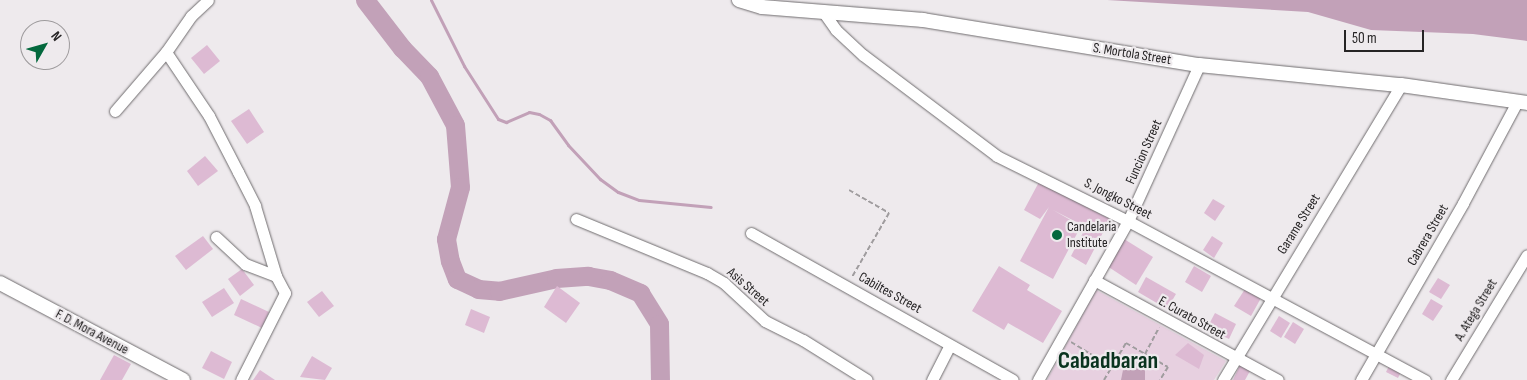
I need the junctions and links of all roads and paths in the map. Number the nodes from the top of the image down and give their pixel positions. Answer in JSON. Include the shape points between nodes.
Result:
{"nodes":[{"id":1,"x":208,"y":0,"type":"edge"},
{"id":2,"x":739,"y":0,"type":"edge"},
{"id":3,"x":822,"y":10,"type":"junction"},
{"id":4,"x":166,"y":52,"type":"junction"},
{"id":5,"x":1199,"y":65,"type":"junction"},
{"id":6,"x":1400,"y":85,"type":"junction"},
{"id":7,"x":1522,"y":102,"type":"edge"},
{"id":8,"x":116,"y":111,"type":"dead end"},
{"id":9,"x":849,"y":190,"type":"dead end"},
{"id":10,"x":576,"y":219,"type":"dead end"},
{"id":11,"x":1128,"y":221,"type":"junction"},
{"id":12,"x":751,"y":233,"type":"dead end"},
{"id":13,"x":216,"y":237,"type":"dead end"},
{"id":14,"x":1527,"y":255,"type":"edge"},
{"id":15,"x":276,"y":276,"type":"junction"},
{"id":16,"x":1094,"y":280,"type":"junction"},
{"id":17,"x":0,"y":284,"type":"edge"},
{"id":18,"x":847,"y":287,"type":"junction"},
{"id":19,"x":1270,"y":298,"type":"junction"},
{"id":20,"x":1164,"y":319,"type":"junction"},
{"id":21,"x":1063,"y":337,"type":"junction"},
{"id":22,"x":950,"y":344,"type":"junction"},
{"id":23,"x":1378,"y":353,"type":"junction"},
{"id":24,"x":1145,"y":354,"type":"junction"},
{"id":25,"x":1235,"y":359,"type":"junction"},
{"id":26,"x":1112,"y":367,"type":"junction"},
{"id":27,"x":184,"y":380,"type":"edge"},
{"id":28,"x":241,"y":380,"type":"edge"},
{"id":29,"x":867,"y":380,"type":"edge"},
{"id":30,"x":932,"y":380,"type":"edge"},
{"id":31,"x":1013,"y":380,"type":"edge"},
{"id":32,"x":1038,"y":380,"type":"edge"},
{"id":33,"x":1104,"y":380,"type":"edge"},
{"id":34,"x":1161,"y":380,"type":"edge"},
{"id":35,"x":1223,"y":380,"type":"edge"},
{"id":36,"x":1278,"y":380,"type":"edge"},
{"id":37,"x":1361,"y":380,"type":"edge"},
{"id":38,"x":1425,"y":380,"type":"edge"},
{"id":39,"x":1451,"y":380,"type":"edge"}],
"edges":[{"from":1,"to":4,"type":"street","via":[[190,16]]},
{"from":2,"to":3,"type":"street","name":"S. Mortola Street","via":[[762,7]]},
{"from":3,"to":5,"type":"street","name":"S. Mortola Street","via":[[923,20]]},
{"from":3,"to":11,"type":"street","name":"S. Jongko Street","via":[[846,40],[977,144]]},
{"from":4,"to":8,"type":"street"},
{"from":4,"to":15,"type":"street","via":[[209,116],[251,198]]},
{"from":5,"to":6,"type":"street","name":"S. Mortola Street"},
{"from":5,"to":11,"type":"street","name":"Funcion Street"},
{"from":6,"to":7,"type":"street","name":"S. Mortola Street"},
{"from":6,"to":19,"type":"street","name":"Garame Street"},
{"from":7,"to":23,"type":"street","name":"Cabrera Street"},
{"from":9,"to":18,"type":"path","via":[[889,213]]},
{"from":10,"to":29,"type":"street","name":"Asis Street","via":[[707,273],[724,283],[765,321],[803,340]]},
{"from":11,"to":16,"type":"street","name":"Funcion Street"},
{"from":11,"to":19,"type":"street","name":"S. Jongko Street"},
{"from":12,"to":18,"type":"street","name":"Cabiltes Street"},
{"from":13,"to":15,"type":"street","via":[[245,264]]},
{"from":14,"to":39,"type":"street","name":"A. Atega Street"},
{"from":15,"to":28,"type":"street","via":[[284,288],[284,298]]},
{"from":16,"to":20,"type":"street","name":"E. Curato Street"},
{"from":16,"to":21,"type":"street","name":"Funcion Street"},
{"from":17,"to":27,"type":"street","name":"F. D. Mora Avenue"},
{"from":18,"to":22,"type":"street","name":"Cabiltes Street"},
{"from":19,"to":23,"type":"street","name":"S. Jongko Street"},
{"from":19,"to":25,"type":"street","name":"Garame Street"},
{"from":20,"to":24,"type":"path"},
{"from":20,"to":25,"type":"street","name":"E. Curato Street"},
{"from":21,"to":26,"type":"path"},
{"from":21,"to":32,"type":"street","name":"Funcion Street"},
{"from":22,"to":30,"type":"street"},
{"from":22,"to":31,"type":"street","name":"Cabiltes Street"},
{"from":23,"to":37,"type":"street","name":"Cabrera Street"},
{"from":23,"to":38,"type":"street","name":"S. Jongko Street"},
{"from":24,"to":26,"type":"path","via":[[1126,343]]},
{"from":24,"to":34,"type":"path","via":[[1168,367]]},
{"from":25,"to":35,"type":"street","name":"Garame Street"},
{"from":25,"to":36,"type":"street","name":"E. Curato Street"},
{"from":26,"to":33,"type":"path"}]}
